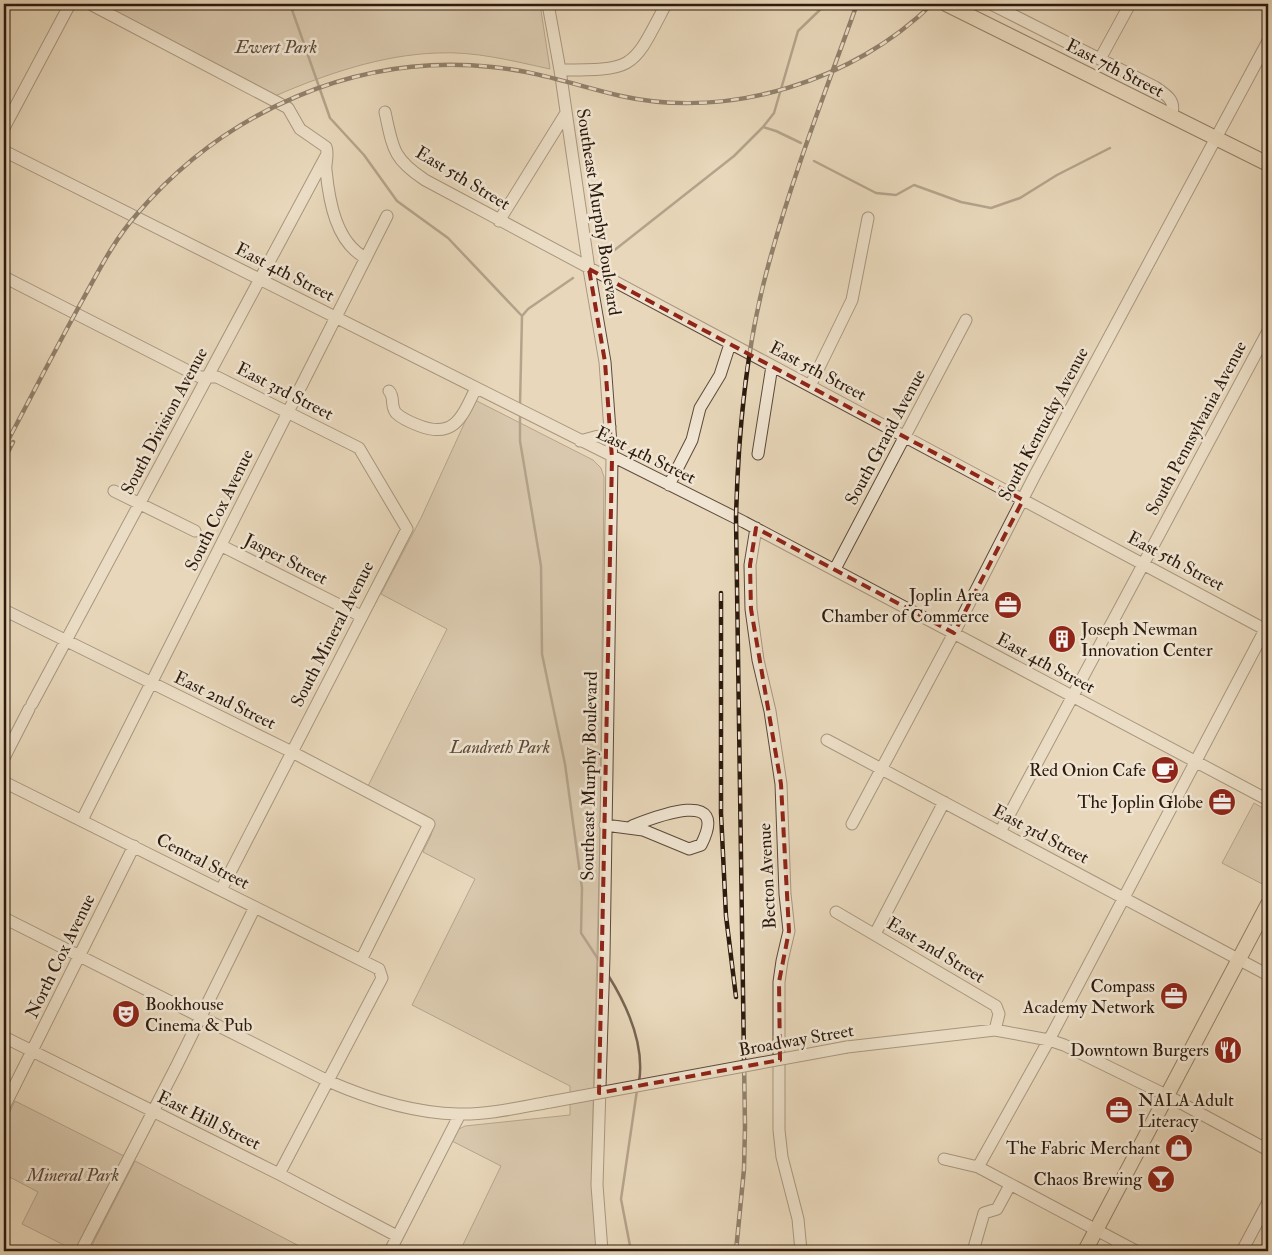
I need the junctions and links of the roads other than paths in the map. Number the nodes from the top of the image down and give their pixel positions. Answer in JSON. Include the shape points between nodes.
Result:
{"nodes":[{"id":1,"x":70,"y":4,"type":"edge"},
{"id":2,"x":90,"y":4,"type":"edge"},
{"id":3,"x":548,"y":4,"type":"edge"},
{"id":4,"x":666,"y":4,"type":"edge"},
{"id":5,"x":946,"y":4,"type":"edge"},
{"id":6,"x":991,"y":4,"type":"edge"},
{"id":7,"x":1130,"y":4,"type":"edge"},
{"id":8,"x":1268,"y":41,"type":"edge"},
{"id":9,"x":1100,"y":59,"type":"junction"},
{"id":10,"x":560,"y":70,"type":"junction"},
{"id":11,"x":385,"y":112,"type":"dead end"},
{"id":12,"x":566,"y":113,"type":"junction"},
{"id":13,"x":1171,"y":116,"type":"junction"},
{"id":14,"x":4,"y":128,"type":"edge"},
{"id":15,"x":1216,"y":139,"type":"junction"},
{"id":16,"x":4,"y":150,"type":"edge"},
{"id":17,"x":327,"y":154,"type":"junction"},
{"id":18,"x":1268,"y":164,"type":"edge"},
{"id":19,"x":387,"y":216,"type":"dead end"},
{"id":20,"x":868,"y":218,"type":"dead end"},
{"id":21,"x":499,"y":221,"type":"junction"},
{"id":22,"x":366,"y":258,"type":"junction"},
{"id":23,"x":589,"y":269,"type":"junction"},
{"id":24,"x":4,"y":277,"type":"edge"},
{"id":25,"x":260,"y":280,"type":"junction"},
{"id":26,"x":336,"y":318,"type":"junction"},
{"id":27,"x":966,"y":320,"type":"dead end"},
{"id":28,"x":1268,"y":331,"type":"edge"},
{"id":29,"x":730,"y":344,"type":"junction"},
{"id":30,"x":772,"y":366,"type":"junction"},
{"id":31,"x":207,"y":377,"type":"junction"},
{"id":32,"x":810,"y":386,"type":"junction"},
{"id":33,"x":476,"y":388,"type":"junction"},
{"id":34,"x":389,"y":391,"type":"dead end"},
{"id":35,"x":287,"y":412,"type":"junction"},
{"id":36,"x":610,"y":427,"type":"junction"},
{"id":37,"x":905,"y":437,"type":"junction"},
{"id":38,"x":580,"y":441,"type":"junction"},
{"id":39,"x":758,"y":454,"type":"dead end"},
{"id":40,"x":612,"y":458,"type":"junction"},
{"id":41,"x":669,"y":485,"type":"junction"},
{"id":42,"x":114,"y":491,"type":"dead end"},
{"id":43,"x":1023,"y":500,"type":"junction"},
{"id":44,"x":140,"y":504,"type":"junction"},
{"id":45,"x":756,"y":528,"type":"junction"},
{"id":46,"x":407,"y":529,"type":"joint"},
{"id":47,"x":195,"y":531,"type":"dead end"},
{"id":48,"x":222,"y":546,"type":"junction"},
{"id":49,"x":1143,"y":564,"type":"junction"},
{"id":50,"x":835,"y":569,"type":"junction"},
{"id":51,"x":4,"y":610,"type":"edge"},
{"id":52,"x":362,"y":616,"type":"junction"},
{"id":53,"x":1267,"y":628,"type":"edge"},
{"id":54,"x":954,"y":633,"type":"junction"},
{"id":55,"x":66,"y":641,"type":"junction"},
{"id":56,"x":151,"y":683,"type":"junction"},
{"id":57,"x":1071,"y":697,"type":"junction"},
{"id":58,"x":827,"y":740,"type":"dead end"},
{"id":59,"x":292,"y":752,"type":"junction"},
{"id":60,"x":4,"y":758,"type":"edge"},
{"id":61,"x":1195,"y":761,"type":"junction"},
{"id":62,"x":882,"y":769,"type":"junction"},
{"id":63,"x":4,"y":782,"type":"edge"},
{"id":64,"x":1268,"y":800,"type":"edge"},
{"id":65,"x":944,"y":802,"type":"junction"},
{"id":66,"x":82,"y":820,"type":"junction"},
{"id":67,"x":852,"y":824,"type":"dead end"},
{"id":68,"x":605,"y":825,"type":"junction"},
{"id":69,"x":632,"y":826,"type":"junction"},
{"id":70,"x":1000,"y":832,"type":"junction"},
{"id":71,"x":134,"y":846,"type":"junction"},
{"id":72,"x":221,"y":890,"type":"junction"},
{"id":73,"x":1122,"y":897,"type":"junction"},
{"id":74,"x":1268,"y":904,"type":"edge"},
{"id":75,"x":255,"y":907,"type":"junction"},
{"id":76,"x":836,"y":912,"type":"dead end"},
{"id":77,"x":4,"y":918,"type":"edge"},
{"id":78,"x":875,"y":934,"type":"junction"},
{"id":79,"x":80,"y":956,"type":"junction"},
{"id":80,"x":1238,"y":959,"type":"junction"},
{"id":81,"x":361,"y":960,"type":"junction"},
{"id":82,"x":1268,"y":975,"type":"edge"},
{"id":83,"x":201,"y":1017,"type":"junction"},
{"id":84,"x":995,"y":1030,"type":"junction"},
{"id":85,"x":4,"y":1037,"type":"edge"},
{"id":86,"x":1049,"y":1040,"type":"junction"},
{"id":87,"x":32,"y":1051,"type":"junction"},
{"id":88,"x":328,"y":1081,"type":"junction"},
{"id":89,"x":1166,"y":1095,"type":"junction"},
{"id":90,"x":4,"y":1107,"type":"edge"},
{"id":91,"x":153,"y":1112,"type":"junction"},
{"id":92,"x":460,"y":1114,"type":"junction"},
{"id":93,"x":1268,"y":1150,"type":"edge"},
{"id":94,"x":944,"y":1158,"type":"dead end"},
{"id":95,"x":978,"y":1168,"type":"junction"},
{"id":96,"x":279,"y":1174,"type":"junction"},
{"id":97,"x":1010,"y":1185,"type":"junction"},
{"id":98,"x":1268,"y":1202,"type":"edge"},
{"id":99,"x":1096,"y":1230,"type":"junction"},
{"id":100,"x":397,"y":1236,"type":"junction"},
{"id":101,"x":81,"y":1251,"type":"edge"},
{"id":102,"x":390,"y":1251,"type":"edge"},
{"id":103,"x":602,"y":1251,"type":"edge"},
{"id":104,"x":801,"y":1251,"type":"edge"},
{"id":105,"x":972,"y":1251,"type":"edge"},
{"id":106,"x":1085,"y":1251,"type":"edge"},
{"id":107,"x":1136,"y":1251,"type":"edge"},
{"id":108,"x":1242,"y":1251,"type":"edge"}],
"edges":[{"from":1,"to":14,"type":"street"},
{"from":2,"to":17,"type":"street","via":[[284,105],[298,128],[322,144]]},
{"from":3,"to":10,"type":"street","name":"Southeast Murphy Boulevard"},
{"from":4,"to":10,"type":"street","via":[[645,45],[626,65],[606,70]]},
{"from":5,"to":13,"type":"main road","name":"East 7th Street"},
{"from":6,"to":9,"type":"street","name":"East 7th Street"},
{"from":7,"to":9,"type":"street"},
{"from":8,"to":15,"type":"street","name":"South Kentucky Avenue"},
{"from":9,"to":13,"type":"street","name":"East 7th Street","via":[[1168,96],[1174,106]]},
{"from":10,"to":12,"type":"street","name":"Southeast Murphy Boulevard"},
{"from":11,"to":21,"type":"street","name":"East 5th Street","via":[[394,152],[404,164],[425,180]]},
{"from":12,"to":21,"type":"street"},
{"from":12,"to":23,"type":"street","name":"Southeast Murphy Boulevard"},
{"from":13,"to":15,"type":"main road","name":"East 7th Street"},
{"from":15,"to":18,"type":"main road","name":"East 7th Street"},
{"from":15,"to":43,"type":"street","name":"South Kentucky Avenue"},
{"from":16,"to":25,"type":"street","name":"East 4th Street"},
{"from":17,"to":22,"type":"street","via":[[326,176],[341,232],[349,246]]},
{"from":17,"to":25,"type":"street","name":"South Division Avenue"},
{"from":19,"to":22,"type":"street","name":"South Cox Avenue"},
{"from":20,"to":32,"type":"street","via":[[852,300]]},
{"from":21,"to":23,"type":"street","name":"East 5th Street"},
{"from":22,"to":26,"type":"street","name":"South Cox Avenue"},
{"from":23,"to":29,"type":"street","name":"East 5th Street"},
{"from":23,"to":36,"type":"street","name":"Southeast Murphy Boulevard","via":[[605,362]]},
{"from":24,"to":31,"type":"street","name":"East 3rd Street","via":[[200,377]]},
{"from":25,"to":26,"type":"street","name":"East 4th Street"},
{"from":25,"to":31,"type":"street","name":"South Division Avenue"},
{"from":26,"to":33,"type":"street","name":"East 4th Street"},
{"from":26,"to":35,"type":"street","name":"South Cox Avenue"},
{"from":27,"to":37,"type":"street","name":"South Grand Avenue"},
{"from":28,"to":49,"type":"street","name":"South Pennsylvania Avenue"},
{"from":29,"to":30,"type":"street","name":"East 5th Street"},
{"from":29,"to":41,"type":"street","via":[[720,375],[700,408],[693,437]]},
{"from":30,"to":32,"type":"street","name":"East 5th Street"},
{"from":30,"to":39,"type":"street"},
{"from":31,"to":35,"type":"street","name":"East 3rd Street","via":[[217,377]]},
{"from":31,"to":44,"type":"street","name":"South Division Avenue"},
{"from":32,"to":37,"type":"street","name":"East 5th Street"},
{"from":33,"to":34,"type":"street","via":[[456,422],[440,430],[399,415],[393,409]]},
{"from":33,"to":38,"type":"street","name":"East 4th Street"},
{"from":35,"to":46,"type":"street","name":"East 3rd Street","via":[[359,448]]},
{"from":35,"to":48,"type":"street","name":"South Cox Avenue"},
{"from":36,"to":38,"type":"street","via":[[602,435]]},
{"from":36,"to":40,"type":"street","name":"Southeast Murphy Boulevard"},
{"from":37,"to":43,"type":"street","name":"East 5th Street"},
{"from":37,"to":50,"type":"street","name":"South Grand Avenue"},
{"from":38,"to":40,"type":"street","name":"East 4th Street"},
{"from":40,"to":41,"type":"street","name":"East 4th Street"},
{"from":40,"to":68,"type":"street","name":"Southeast Murphy Boulevard"},
{"from":41,"to":45,"type":"street","name":"East 4th Street"},
{"from":42,"to":44,"type":"street"},
{"from":43,"to":49,"type":"street","name":"East 5th Street"},
{"from":43,"to":54,"type":"street","name":"South Kentucky Avenue"},
{"from":44,"to":47,"type":"street"},
{"from":44,"to":55,"type":"street","name":"South Division Avenue"},
{"from":45,"to":50,"type":"street","name":"East 4th Street"},
{"from":45,"to":104,"type":"street","name":"Becton Avenue","via":[[750,565],[751,609],[780,784],[789,931],[779,982],[779,1130],[782,1157],[798,1219]]},
{"from":46,"to":52,"type":"street","name":"South Mineral Avenue"},
{"from":48,"to":52,"type":"street","name":"Jasper Street"},
{"from":48,"to":56,"type":"street","name":"South Cox Avenue"},
{"from":49,"to":53,"type":"street","name":"East 5th Street"},
{"from":49,"to":57,"type":"street","name":"South Pennsylvania Avenue"},
{"from":50,"to":54,"type":"street","name":"East 4th Street"},
{"from":51,"to":55,"type":"street","name":"East 2nd Street"},
{"from":52,"to":59,"type":"street","name":"South Mineral Avenue"},
{"from":53,"to":61,"type":"street"},
{"from":54,"to":57,"type":"street","name":"East 4th Street"},
{"from":54,"to":62,"type":"street","name":"South Kentucky Avenue"},
{"from":55,"to":56,"type":"street","name":"East 2nd Street"},
{"from":55,"to":60,"type":"street","name":"South Division Avenue"},
{"from":56,"to":59,"type":"street","name":"East 2nd Street"},
{"from":56,"to":66,"type":"street","name":"South Cox Avenue"},
{"from":57,"to":61,"type":"street","name":"East 4th Street"},
{"from":57,"to":70,"type":"street","name":"South Pennsylvania Avenue"},
{"from":58,"to":62,"type":"street","name":"East 3rd Street"},
{"from":59,"to":72,"type":"street","name":"South Mineral Avenue"},
{"from":59,"to":81,"type":"street","name":"East 2nd Street","via":[[429,824]]},
{"from":61,"to":64,"type":"street","name":"East 4th Street"},
{"from":61,"to":73,"type":"street"},
{"from":62,"to":65,"type":"street","name":"East 3rd Street"},
{"from":62,"to":67,"type":"street","name":"South Kentucky Avenue"},
{"from":63,"to":66,"type":"street","name":"Central Street"},
{"from":65,"to":70,"type":"street","name":"East 3rd Street"},
{"from":65,"to":78,"type":"street"},
{"from":66,"to":71,"type":"street","name":"Central Street"},
{"from":68,"to":69,"type":"street"},
{"from":68,"to":103,"type":"street","name":"Southeast Murphy Boulevard","via":[[596,1185]]},
{"from":69,"to":69,"type":"street","via":[[689,849],[701,845],[707,824],[705,815],[689,809]]},
{"from":70,"to":73,"type":"street","name":"East 3rd Street"},
{"from":71,"to":72,"type":"street","name":"Central Street"},
{"from":71,"to":79,"type":"street","name":"North Cox Avenue"},
{"from":72,"to":75,"type":"street","name":"Central Street"},
{"from":73,"to":80,"type":"street","name":"East 3rd Street"},
{"from":73,"to":86,"type":"street"},
{"from":74,"to":80,"type":"main road"},
{"from":75,"to":81,"type":"street","name":"Central Street"},
{"from":75,"to":83,"type":"street"},
{"from":76,"to":78,"type":"street","name":"East 2nd Street"},
{"from":77,"to":79,"type":"street","name":"Broadway Street"},
{"from":78,"to":84,"type":"street","name":"East 2nd Street","via":[[996,1006],[999,1014]]},
{"from":79,"to":83,"type":"street","name":"Broadway Street"},
{"from":79,"to":87,"type":"street","name":"North Cox Avenue"},
{"from":80,"to":82,"type":"street","name":"East 3rd Street"},
{"from":80,"to":89,"type":"main road"},
{"from":81,"to":88,"type":"street","name":"Central Street","via":[[379,970],[382,978]]},
{"from":83,"to":88,"type":"street","name":"Broadway Street"},
{"from":83,"to":91,"type":"street"},
{"from":84,"to":86,"type":"street","name":"Broadway Street"},
{"from":84,"to":92,"type":"street","name":"Broadway Street","bridge":true,"via":[[847,1047],[550,1102]]},
{"from":85,"to":87,"type":"street","name":"East Hill Street"},
{"from":86,"to":89,"type":"street"},
{"from":86,"to":95,"type":"street"},
{"from":87,"to":90,"type":"street","name":"North Cox Avenue"},
{"from":87,"to":91,"type":"street","name":"East Hill Street"},
{"from":88,"to":92,"type":"street","name":"Broadway Street","via":[[387,1104]]},
{"from":88,"to":96,"type":"street"},
{"from":89,"to":93,"type":"street"},
{"from":89,"to":99,"type":"main road"},
{"from":91,"to":96,"type":"street","name":"East Hill Street"},
{"from":91,"to":101,"type":"street"},
{"from":92,"to":100,"type":"street"},
{"from":94,"to":95,"type":"street"},
{"from":95,"to":97,"type":"street"},
{"from":96,"to":100,"type":"street","name":"East Hill Street"},
{"from":97,"to":99,"type":"street"},
{"from":97,"to":105,"type":"street","via":[[997,1209],[984,1212]]},
{"from":98,"to":108,"type":"street"},
{"from":99,"to":106,"type":"main road"},
{"from":99,"to":107,"type":"street"},
{"from":100,"to":102,"type":"street"}]}
